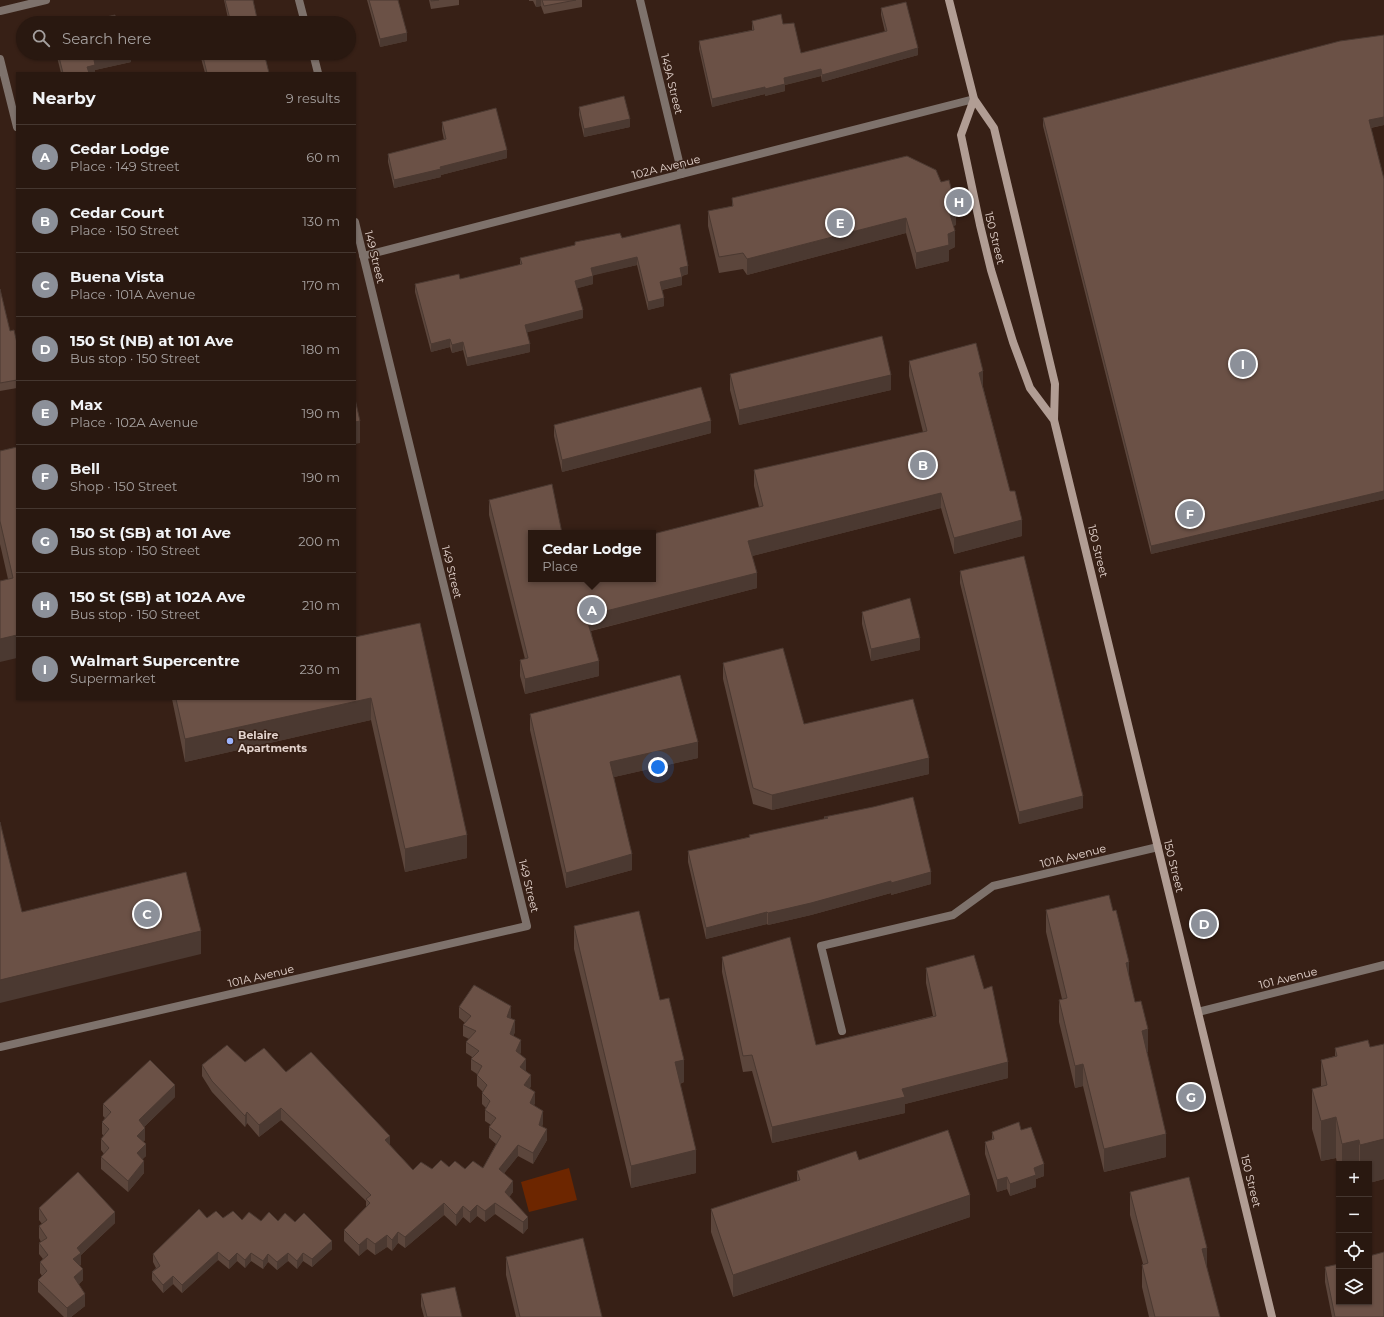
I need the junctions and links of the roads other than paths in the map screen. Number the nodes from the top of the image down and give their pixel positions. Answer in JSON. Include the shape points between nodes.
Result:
{"nodes":[{"id":1,"x":46,"y":0,"type":"edge"},
{"id":2,"x":299,"y":0,"type":"edge"},
{"id":3,"x":640,"y":0,"type":"edge"},
{"id":4,"x":949,"y":0,"type":"edge"},
{"id":5,"x":0,"y":11,"type":"edge"},
{"id":6,"x":303,"y":16,"type":"edge"},
{"id":7,"x":0,"y":58,"type":"edge"},
{"id":8,"x":315,"y":60,"type":"edge"},
{"id":9,"x":318,"y":72,"type":"edge"},
{"id":10,"x":974,"y":99,"type":"junction"},
{"id":11,"x":16,"y":123,"type":"edge"},
{"id":12,"x":682,"y":174,"type":"junction"},
{"id":13,"x":356,"y":226,"type":"edge"},
{"id":14,"x":363,"y":256,"type":"junction"},
{"id":15,"x":1054,"y":420,"type":"junction"},
{"id":16,"x":1158,"y":847,"type":"junction"},
{"id":17,"x":527,"y":926,"type":"joint"},
{"id":18,"x":1384,"y":965,"type":"edge"},
{"id":19,"x":1198,"y":1012,"type":"junction"},
{"id":20,"x":842,"y":1031,"type":"dead end"},
{"id":21,"x":0,"y":1047,"type":"edge"},
{"id":22,"x":1272,"y":1317,"type":"edge"}],
"edges":[{"from":1,"to":5,"type":"street"},
{"from":2,"to":6,"type":"street"},
{"from":3,"to":12,"type":"street","name":"149A Street"},
{"from":4,"to":10,"type":"main road","name":"150 Street"},
{"from":7,"to":11,"type":"street"},
{"from":8,"to":9,"type":"street"},
{"from":10,"to":12,"type":"street","name":"102A Avenue"},
{"from":10,"to":15,"type":"main road","name":"150 Street","via":[[994,128],[1055,384]]},
{"from":10,"to":15,"type":"main road","name":"150 Street","via":[[961,135],[991,270],[1030,388]]},
{"from":12,"to":14,"type":"street","name":"102A Avenue"},
{"from":13,"to":14,"type":"street","name":"149 Street"},
{"from":14,"to":17,"type":"street","name":"149 Street"},
{"from":15,"to":16,"type":"main road","name":"150 Street"},
{"from":16,"to":19,"type":"main road","name":"150 Street"},
{"from":16,"to":20,"type":"street","name":"101A Avenue","via":[[993,886],[953,915],[821,946]]},
{"from":17,"to":21,"type":"street","name":"101A Avenue"},
{"from":18,"to":19,"type":"street","name":"101 Avenue"},
{"from":19,"to":22,"type":"main road","name":"150 Street"}]}
